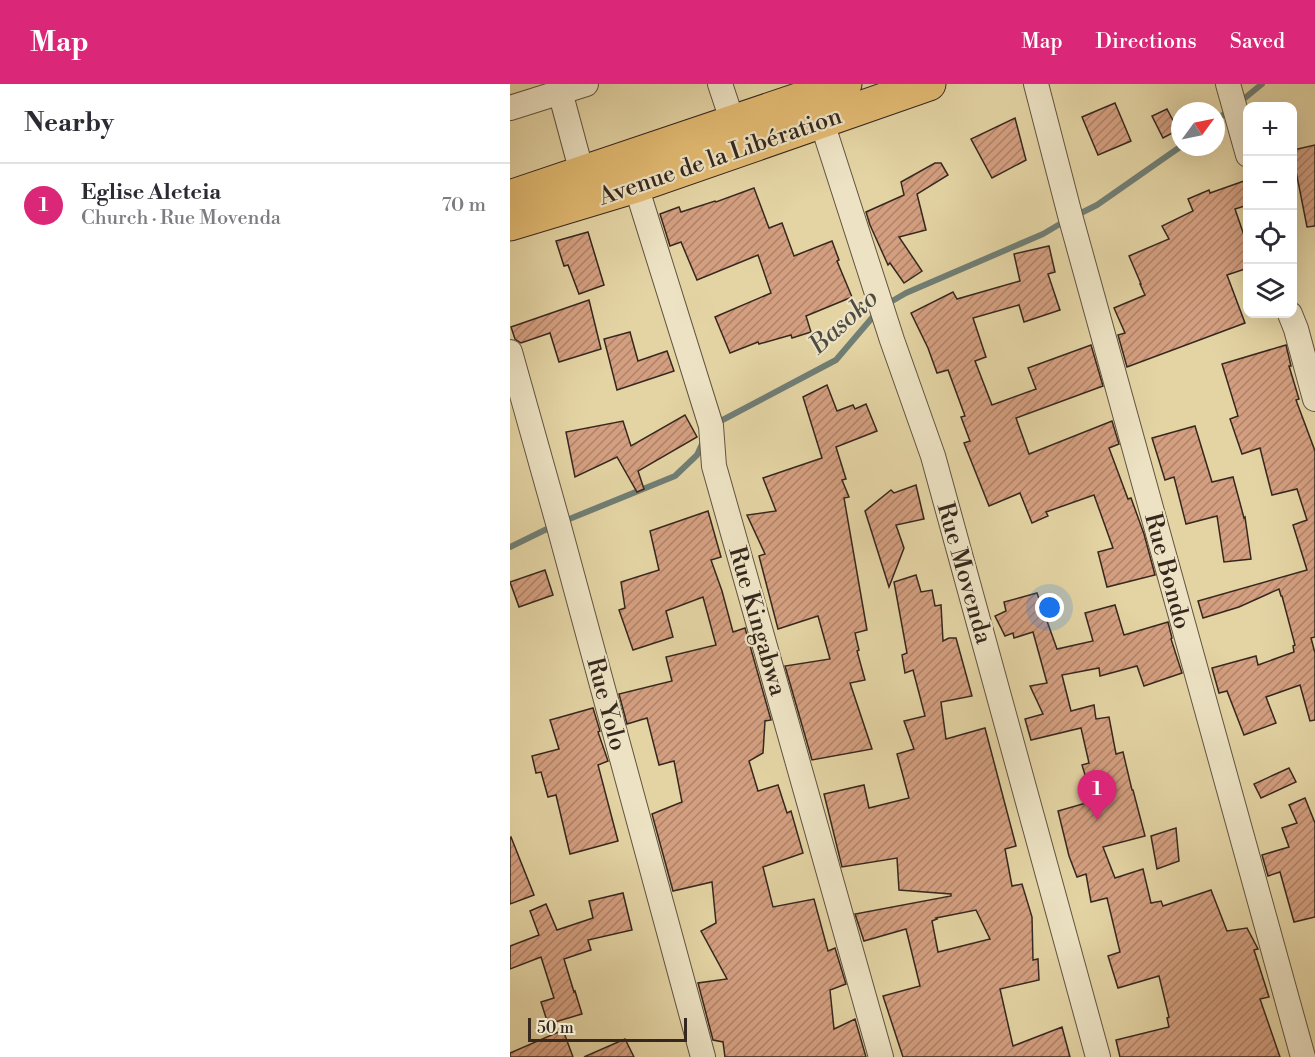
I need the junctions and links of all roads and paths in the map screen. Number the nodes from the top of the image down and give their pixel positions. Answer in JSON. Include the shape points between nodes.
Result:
{"nodes":[{"id":1,"x":586,"y":84,"type":"edge"},
{"id":2,"x":720,"y":84,"type":"edge"},
{"id":3,"x":845,"y":84,"type":"edge"},
{"id":4,"x":929,"y":84,"type":"edge"},
{"id":5,"x":1036,"y":84,"type":"edge"},
{"id":6,"x":560,"y":88,"type":"edge"},
{"id":7,"x":1230,"y":92,"type":"edge"},
{"id":8,"x":510,"y":108,"type":"edge"},
{"id":9,"x":817,"y":108,"type":"junction"},
{"id":10,"x":733,"y":123,"type":"junction"},
{"id":11,"x":1243,"y":137,"type":"edge"},
{"id":12,"x":582,"y":173,"type":"junction"},
{"id":13,"x":636,"y":186,"type":"junction"},
{"id":14,"x":510,"y":197,"type":"edge"},
{"id":15,"x":510,"y":224,"type":"edge"},
{"id":16,"x":1300,"y":324,"type":"edge"},
{"id":17,"x":510,"y":352,"type":"edge"},
{"id":18,"x":1315,"y":399,"type":"edge"},
{"id":19,"x":703,"y":1057,"type":"edge"},
{"id":20,"x":881,"y":1057,"type":"edge"},
{"id":21,"x":1098,"y":1057,"type":"edge"},
{"id":22,"x":1302,"y":1057,"type":"edge"}],
"edges":[{"from":1,"to":6,"type":"street"},
{"from":2,"to":10,"type":"street"},
{"from":3,"to":9,"type":"highway","name":"Avenue de la Libération"},
{"from":4,"to":9,"type":"highway","name":"Avenue de la Libération"},
{"from":5,"to":22,"type":"street","name":"Rue Bondo"},
{"from":6,"to":8,"type":"street"},
{"from":6,"to":12,"type":"street"},
{"from":7,"to":11,"type":"street"},
{"from":9,"to":10,"type":"highway","name":"Avenue de la Libération"},
{"from":9,"to":13,"type":"highway","name":"Avenue de la Libération"},
{"from":9,"to":21,"type":"street","name":"Rue Movenda","via":[[933,456]]},
{"from":10,"to":12,"type":"highway","name":"Avenue de la Libération"},
{"from":12,"to":14,"type":"highway","name":"Avenue de la Libération"},
{"from":13,"to":15,"type":"highway","name":"Avenue de la Libération"},
{"from":13,"to":20,"type":"street","name":"Rue Kingabwa","via":[[711,426],[714,465]]},
{"from":16,"to":18,"type":"street"},
{"from":17,"to":19,"type":"street","name":"Rue Yolo"}]}
